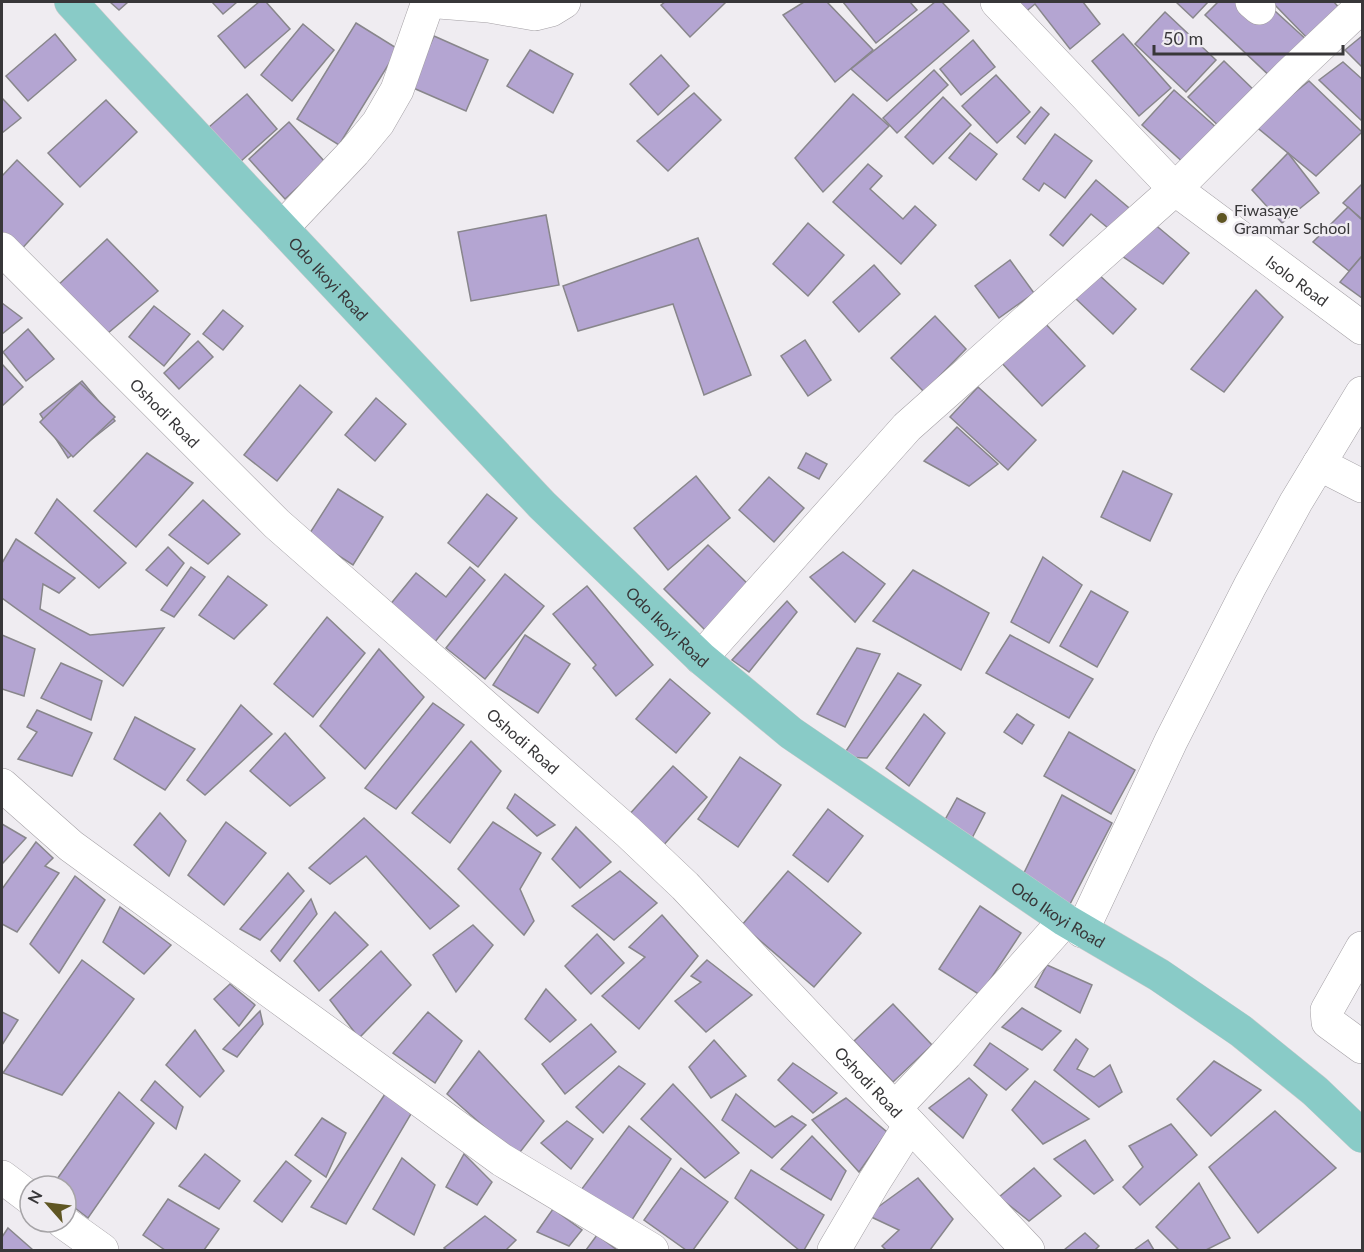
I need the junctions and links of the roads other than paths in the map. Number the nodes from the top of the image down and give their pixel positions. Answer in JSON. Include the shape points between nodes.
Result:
{"nodes":[{"id":1,"x":70,"y":2,"type":"edge"},
{"id":2,"x":428,"y":2,"type":"edge"},
{"id":3,"x":440,"y":2,"type":"edge"},
{"id":4,"x":564,"y":2,"type":"edge"},
{"id":5,"x":997,"y":2,"type":"edge"},
{"id":6,"x":1362,"y":6,"type":"edge"},
{"id":7,"x":1175,"y":189,"type":"junction"},
{"id":8,"x":282,"y":228,"type":"junction"},
{"id":9,"x":2,"y":249,"type":"edge"},
{"id":10,"x":1362,"y":328,"type":"edge"},
{"id":11,"x":1362,"y":393,"type":"edge"},
{"id":12,"x":1319,"y":464,"type":"junction"},
{"id":13,"x":1362,"y":486,"type":"edge"},
{"id":14,"x":701,"y":658,"type":"junction"},
{"id":15,"x":2,"y":785,"type":"edge"},
{"id":16,"x":1074,"y":926,"type":"junction"},
{"id":17,"x":1362,"y":948,"type":"edge"},
{"id":18,"x":1362,"y":1047,"type":"edge"},
{"id":19,"x":902,"y":1116,"type":"junction"},
{"id":20,"x":1362,"y":1136,"type":"edge"},
{"id":21,"x":2,"y":1177,"type":"edge"},
{"id":22,"x":18,"y":1189,"type":"edge"},
{"id":23,"x":78,"y":1233,"type":"edge"},
{"id":24,"x":102,"y":1251,"type":"edge"},
{"id":25,"x":652,"y":1251,"type":"edge"},
{"id":26,"x":834,"y":1251,"type":"edge"},
{"id":27,"x":1028,"y":1251,"type":"edge"}],
"edges":[{"from":1,"to":8,"type":"main road","name":"Odo Ikoyi Road"},
{"from":2,"to":8,"type":"street","via":[[396,90],[378,123]]},
{"from":3,"to":4,"type":"street","via":[[535,14]]},
{"from":5,"to":7,"type":"street","name":"Isolo Road"},
{"from":6,"to":7,"type":"street"},
{"from":7,"to":10,"type":"street","name":"Isolo Road"},
{"from":7,"to":14,"type":"street","via":[[907,427]]},
{"from":8,"to":14,"type":"main road","name":"Odo Ikoyi Road","via":[[542,505]]},
{"from":9,"to":19,"type":"street","name":"Oshodi Road","via":[[277,524],[685,886]]},
{"from":11,"to":12,"type":"street"},
{"from":12,"to":13,"type":"street"},
{"from":12,"to":16,"type":"street","via":[[1250,586]]},
{"from":14,"to":16,"type":"main road","name":"Odo Ikoyi Road","via":[[791,733]]},
{"from":15,"to":25,"type":"street","via":[[71,846],[502,1160]]},
{"from":16,"to":19,"type":"street","via":[[946,1054]]},
{"from":16,"to":20,"type":"main road","name":"Odo Ikoyi Road","via":[[1159,975],[1241,1031],[1315,1091]]},
{"from":17,"to":18,"type":"street","via":[[1326,1017]]},
{"from":19,"to":26,"type":"street","via":[[874,1182]]},
{"from":19,"to":27,"type":"street","name":"Oshodi Road"},
{"from":21,"to":22,"type":"street"},
{"from":23,"to":24,"type":"street"}]}
